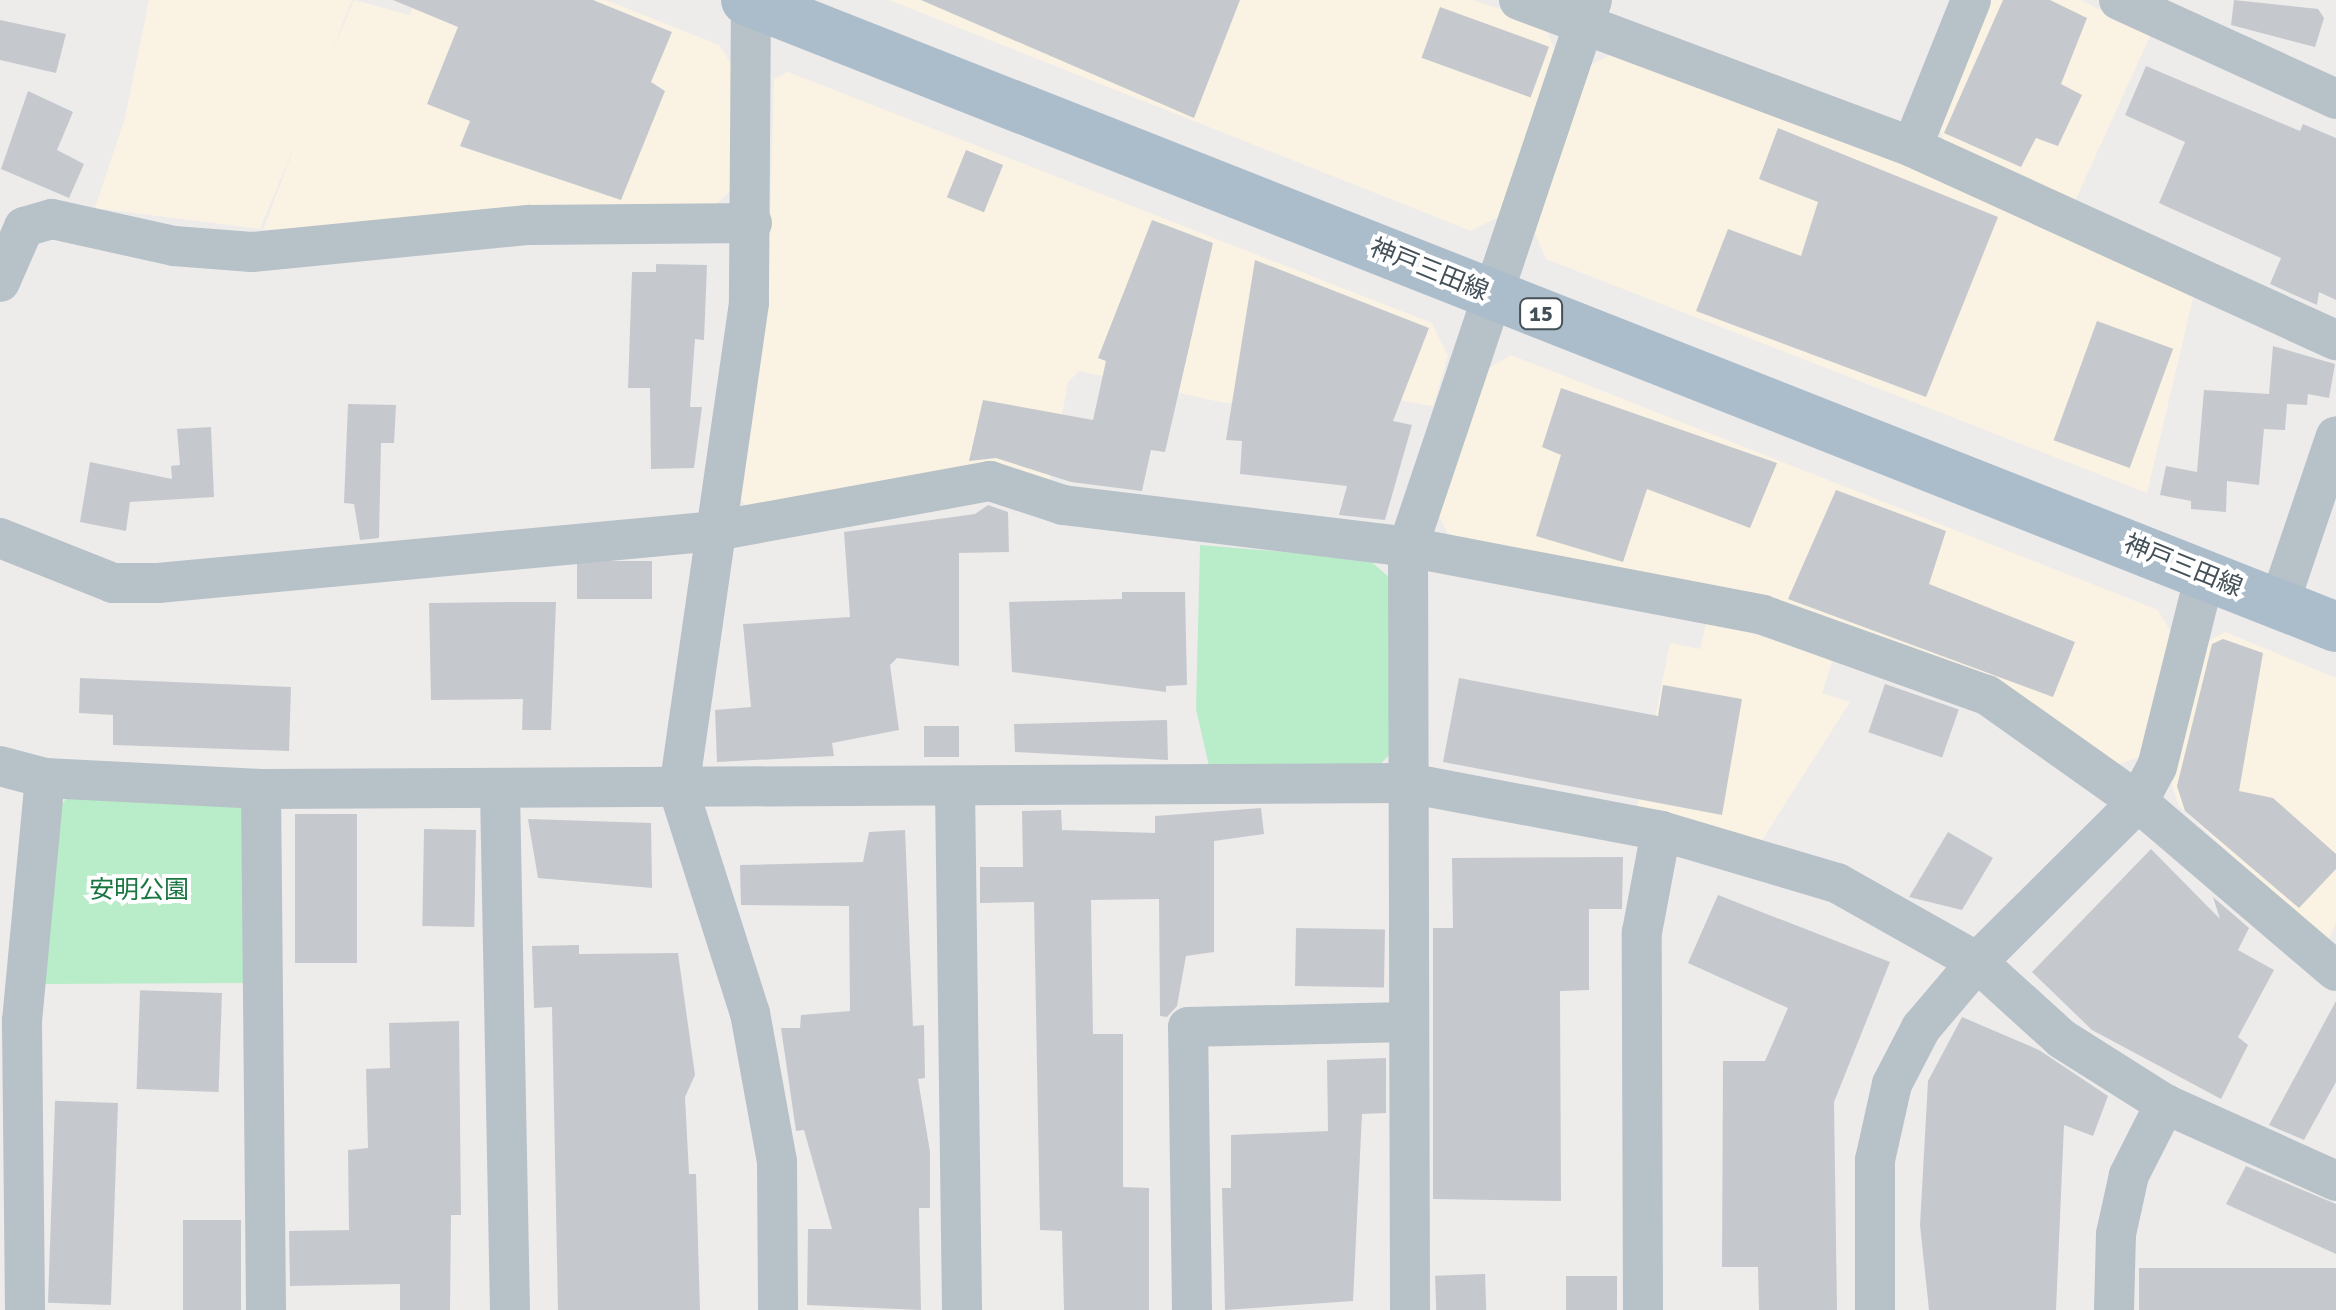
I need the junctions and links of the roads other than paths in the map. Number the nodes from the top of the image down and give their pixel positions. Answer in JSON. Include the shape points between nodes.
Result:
{"nodes":[{"id":1,"x":1519,"y":0,"type":"edge"},
{"id":2,"x":1972,"y":0,"type":"edge"},
{"id":3,"x":2119,"y":0,"type":"edge"},
{"id":4,"x":749,"y":1,"type":"edge"},
{"id":5,"x":2158,"y":8,"type":"edge"},
{"id":6,"x":1588,"y":11,"type":"edge"},
{"id":7,"x":2334,"y":90,"type":"edge"},
{"id":8,"x":1912,"y":147,"type":"junction"},
{"id":9,"x":752,"y":223,"type":"junction"},
{"id":10,"x":0,"y":282,"type":"edge"},
{"id":11,"x":1492,"y":295,"type":"junction"},
{"id":12,"x":2336,"y":340,"type":"edge"},
{"id":13,"x":2336,"y":436,"type":"edge"},
{"id":14,"x":715,"y":531,"type":"junction"},
{"id":15,"x":0,"y":538,"type":"edge"},
{"id":16,"x":1408,"y":547,"type":"junction"},
{"id":17,"x":2205,"y":574,"type":"junction"},
{"id":18,"x":2279,"y":604,"type":"junction"},
{"id":19,"x":2336,"y":627,"type":"edge"},
{"id":20,"x":0,"y":766,"type":"edge"},
{"id":21,"x":45,"y":778,"type":"junction"},
{"id":22,"x":1408,"y":784,"type":"junction"},
{"id":23,"x":261,"y":789,"type":"junction"},
{"id":24,"x":955,"y":789,"type":"junction"},
{"id":25,"x":680,"y":790,"type":"junction"},
{"id":26,"x":500,"y":791,"type":"junction"},
{"id":27,"x":2138,"y":802,"type":"junction"},
{"id":28,"x":1661,"y":831,"type":"junction"},
{"id":29,"x":1977,"y":962,"type":"junction"},
{"id":30,"x":2336,"y":971,"type":"edge"},
{"id":31,"x":1406,"y":1022,"type":"junction"},
{"id":32,"x":2164,"y":1104,"type":"junction"},
{"id":33,"x":2336,"y":1181,"type":"edge"},
{"id":34,"x":26,"y":1310,"type":"edge"},
{"id":35,"x":266,"y":1310,"type":"edge"},
{"id":36,"x":510,"y":1310,"type":"edge"},
{"id":37,"x":778,"y":1310,"type":"edge"},
{"id":38,"x":962,"y":1310,"type":"edge"},
{"id":39,"x":1192,"y":1310,"type":"edge"},
{"id":40,"x":1410,"y":1310,"type":"edge"},
{"id":41,"x":1644,"y":1310,"type":"edge"},
{"id":42,"x":1875,"y":1310,"type":"edge"},
{"id":43,"x":2114,"y":1310,"type":"edge"}],
"edges":[{"from":1,"to":6,"type":"street"},
{"from":2,"to":8,"type":"street"},
{"from":3,"to":5,"type":"street"},
{"from":4,"to":9,"type":"street"},
{"from":4,"to":11,"type":"main road","name":"神戸三田線","number":"15"},
{"from":5,"to":7,"type":"street"},
{"from":6,"to":8,"type":"street"},
{"from":6,"to":11,"type":"street"},
{"from":8,"to":12,"type":"street"},
{"from":9,"to":10,"type":"street","via":[[529,226],[252,252],[174,246],[52,218],[24,227]]},
{"from":9,"to":14,"type":"street","via":[[749,304]]},
{"from":11,"to":16,"type":"street"},
{"from":11,"to":17,"type":"main road","name":"神戸三田線","number":"15"},
{"from":13,"to":18,"type":"street"},
{"from":14,"to":15,"type":"street","via":[[158,583],[113,583]]},
{"from":14,"to":16,"type":"street","via":[[990,481],[1063,504]]},
{"from":14,"to":25,"type":"street"},
{"from":16,"to":22,"type":"street"},
{"from":16,"to":27,"type":"street","via":[[1764,615],[1987,695]]},
{"from":17,"to":18,"type":"main road","name":"神戸三田線","number":"15"},
{"from":17,"to":27,"type":"street","via":[[2157,767]]},
{"from":18,"to":19,"type":"main road","name":"神戸三田線","number":"15"},
{"from":20,"to":21,"type":"street"},
{"from":21,"to":23,"type":"street"},
{"from":21,"to":34,"type":"street","via":[[22,1021]]},
{"from":22,"to":24,"type":"street"},
{"from":22,"to":28,"type":"street"},
{"from":22,"to":31,"type":"street"},
{"from":23,"to":26,"type":"street"},
{"from":23,"to":35,"type":"street"},
{"from":24,"to":25,"type":"street"},
{"from":24,"to":38,"type":"street"},
{"from":25,"to":26,"type":"street"},
{"from":25,"to":37,"type":"street","via":[[750,1013],[777,1161]]},
{"from":26,"to":36,"type":"street"},
{"from":27,"to":29,"type":"street"},
{"from":27,"to":30,"type":"street"},
{"from":28,"to":29,"type":"street","via":[[1837,882]]},
{"from":28,"to":41,"type":"street","via":[[1642,932]]},
{"from":29,"to":32,"type":"street","via":[[2062,1039]]},
{"from":29,"to":42,"type":"street","via":[[1921,1028],[1892,1084],[1876,1160]]},
{"from":31,"to":39,"type":"street","via":[[1188,1027]]},
{"from":31,"to":40,"type":"street"},
{"from":32,"to":33,"type":"street"},
{"from":32,"to":43,"type":"street","via":[[2130,1176],[2116,1234]]}]}
